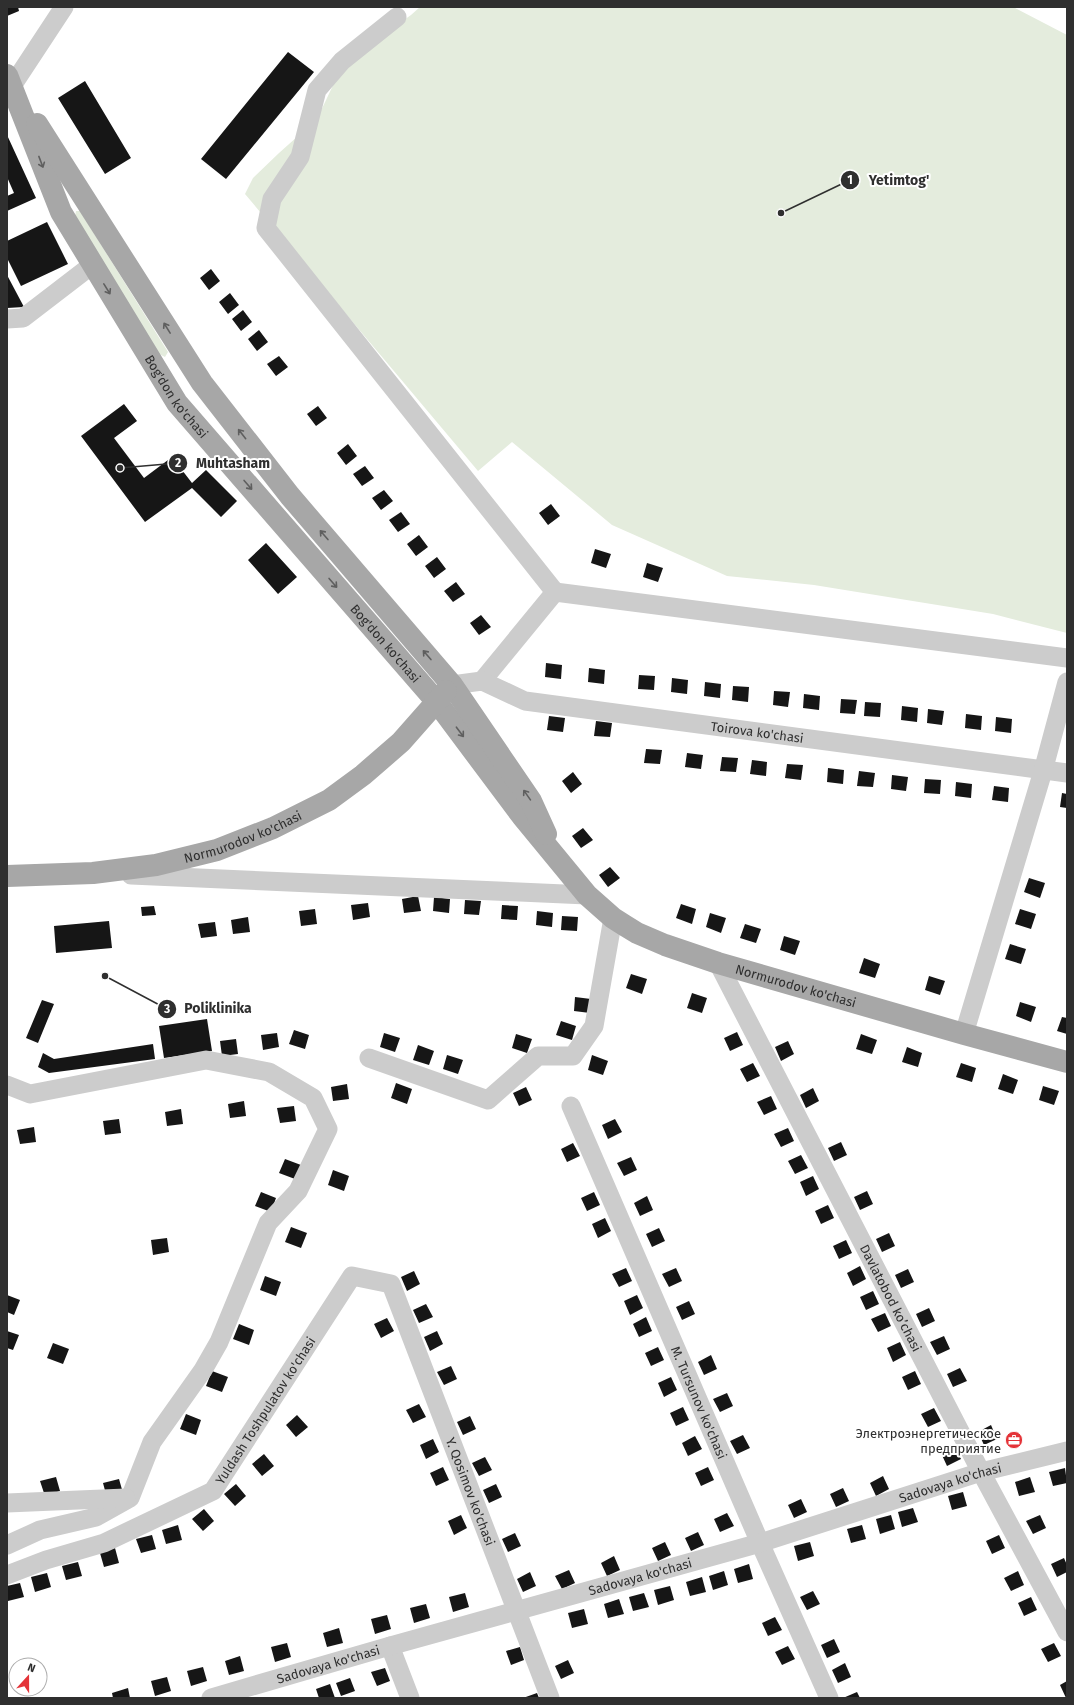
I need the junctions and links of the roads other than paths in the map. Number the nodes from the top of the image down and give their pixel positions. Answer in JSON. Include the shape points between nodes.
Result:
{"nodes":[{"id":1,"x":64,"y":7,"type":"edge"},
{"id":2,"x":397,"y":17,"type":"dead end"},
{"id":3,"x":10,"y":80,"type":"edge"},
{"id":4,"x":92,"y":265,"type":"junction"},
{"id":5,"x":7,"y":319,"type":"edge"},
{"id":6,"x":202,"y":383,"type":"junction"},
{"id":7,"x":178,"y":403,"type":"junction"},
{"id":8,"x":554,"y":592,"type":"junction"},
{"id":9,"x":1067,"y":658,"type":"edge"},
{"id":10,"x":482,"y":681,"type":"junction"},
{"id":11,"x":1067,"y":682,"type":"edge"},
{"id":12,"x":452,"y":685,"type":"junction"},
{"id":13,"x":436,"y":701,"type":"junction"},
{"id":14,"x":1043,"y":771,"type":"junction"},
{"id":15,"x":1067,"y":773,"type":"edge"},
{"id":16,"x":555,"y":856,"type":"junction"},
{"id":17,"x":93,"y":873,"type":"junction"},
{"id":18,"x":7,"y":876,"type":"edge"},
{"id":19,"x":587,"y":895,"type":"junction"},
{"id":20,"x":613,"y":918,"type":"junction"},
{"id":21,"x":718,"y":963,"type":"junction"},
{"id":22,"x":964,"y":1034,"type":"junction"},
{"id":23,"x":369,"y":1058,"type":"dead end"},
{"id":24,"x":1067,"y":1062,"type":"edge"},
{"id":25,"x":7,"y":1085,"type":"edge"},
{"id":26,"x":571,"y":1106,"type":"dead end"},
{"id":27,"x":391,"y":1284,"type":"joint"},
{"id":28,"x":1067,"y":1451,"type":"edge"},
{"id":29,"x":981,"y":1472,"type":"junction"},
{"id":30,"x":130,"y":1498,"type":"junction"},
{"id":31,"x":7,"y":1503,"type":"edge"},
{"id":32,"x":760,"y":1543,"type":"junction"},
{"id":33,"x":7,"y":1545,"type":"edge"},
{"id":34,"x":7,"y":1575,"type":"edge"},
{"id":35,"x":516,"y":1611,"type":"junction"},
{"id":36,"x":1067,"y":1632,"type":"edge"},
{"id":37,"x":390,"y":1646,"type":"junction"},
{"id":38,"x":239,"y":1694,"type":"edge"},
{"id":39,"x":211,"y":1698,"type":"edge"},
{"id":40,"x":410,"y":1698,"type":"edge"},
{"id":41,"x":550,"y":1698,"type":"edge"},
{"id":42,"x":829,"y":1698,"type":"edge"}],
"edges":[{"from":1,"to":3,"type":"street"},
{"from":2,"to":8,"type":"street","via":[[342,61],[317,90],[300,157],[272,199],[266,228]]},
{"from":3,"to":4,"type":"main road","name":"Bog'don ko'chasi","one_way":true,"via":[[61,212]]},
{"from":6,"to":3,"type":"main road","name":"Bog'don ko'chasi","one_way":true},
{"from":4,"to":5,"type":"street","via":[[23,318]]},
{"from":4,"to":7,"type":"main road","name":"Bog'don ko'chasi","one_way":true},
{"from":6,"to":7,"type":"main road","via":[[195,379],[181,382],[176,388],[175,396]]},
{"from":12,"to":6,"type":"main road","name":"Bog'don ko'chasi","one_way":true,"via":[[290,496]]},
{"from":7,"to":13,"type":"main road","name":"Bog'don ko'chasi","one_way":true},
{"from":8,"to":9,"type":"street"},
{"from":8,"to":10,"type":"street"},
{"from":10,"to":12,"type":"street"},
{"from":10,"to":14,"type":"street","name":"Toirova ko'chasi","via":[[525,702]]},
{"from":11,"to":14,"type":"street"},
{"from":12,"to":13,"type":"main road","name":"Normurodov ko'chasi"},
{"from":16,"to":12,"type":"main road","name":"Normurodov ko'chasi","one_way":true,"via":[[531,801]]},
{"from":13,"to":16,"type":"main road","name":"Normurodov ko'chasi","one_way":true},
{"from":13,"to":17,"type":"main road","name":"Normurodov ko'chasi","via":[[394,748],[329,800],[311,810],[254,836],[197,856],[156,865]]},
{"from":14,"to":15,"type":"street","name":"Toirova ko'chasi"},
{"from":14,"to":22,"type":"street"},
{"from":16,"to":19,"type":"main road","name":"Normurodov ko'chasi"},
{"from":17,"to":18,"type":"main road","name":"Normurodov ko'chasi"},
{"from":17,"to":19,"type":"street"},
{"from":19,"to":20,"type":"main road","name":"Normurodov ko'chasi"},
{"from":20,"to":21,"type":"main road","name":"Normurodov ko'chasi","via":[[651,940]]},
{"from":20,"to":23,"type":"street","via":[[594,1026],[574,1056],[538,1056],[488,1100]]},
{"from":21,"to":22,"type":"main road","name":"Normurodov ko'chasi"},
{"from":21,"to":29,"type":"street","name":"Davlatobod ko’chasi"},
{"from":22,"to":24,"type":"main road","name":"Normurodov ko'chasi"},
{"from":25,"to":30,"type":"street","via":[[30,1094],[206,1060],[270,1072],[313,1098],[328,1129],[298,1191],[268,1223],[219,1342],[203,1370],[152,1442]]},
{"from":26,"to":32,"type":"street","name":"M. Tursunov ko'chasi"},
{"from":27,"to":34,"type":"street","name":"Yuldash Toshpulatov ko'chasi","via":[[352,1276],[213,1491],[104,1543],[46,1560]]},
{"from":27,"to":35,"type":"street","name":"Y. Qosimov ko'chasi"},
{"from":28,"to":29,"type":"street","name":"Sadovaya ko'chasi"},
{"from":29,"to":32,"type":"street","name":"Sadovaya ko'chasi"},
{"from":29,"to":36,"type":"street","name":"Davlatobod ko’chasi"},
{"from":30,"to":31,"type":"street"},
{"from":30,"to":33,"type":"street","via":[[96,1517],[40,1530]]},
{"from":32,"to":35,"type":"street","name":"Sadovaya ko'chasi"},
{"from":32,"to":42,"type":"street","name":"M. Tursunov ko'chasi"},
{"from":35,"to":37,"type":"street","name":"Sadovaya ko'chasi"},
{"from":35,"to":41,"type":"street","name":"Y. Qosimov ko'chasi"},
{"from":37,"to":38,"type":"street","name":"Sadovaya ko'chasi"},
{"from":37,"to":40,"type":"street"},
{"from":38,"to":39,"type":"street","name":"Sadovaya ko'chasi"}]}
